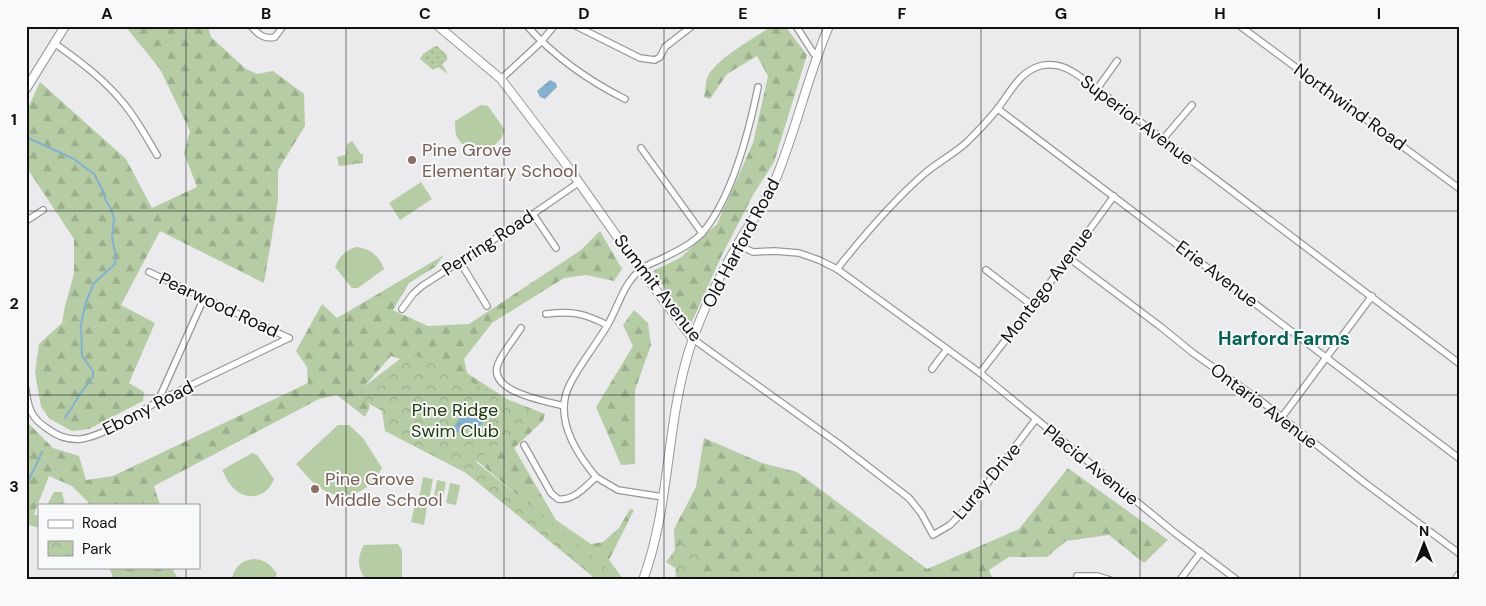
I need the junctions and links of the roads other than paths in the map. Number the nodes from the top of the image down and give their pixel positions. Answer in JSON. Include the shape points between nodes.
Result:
{"nodes":[{"id":1,"x":65,"y":26,"type":"edge"},
{"id":2,"x":251,"y":26,"type":"edge"},
{"id":3,"x":283,"y":26,"type":"edge"},
{"id":4,"x":438,"y":26,"type":"edge"},
{"id":5,"x":527,"y":26,"type":"edge"},
{"id":6,"x":554,"y":26,"type":"edge"},
{"id":7,"x":576,"y":26,"type":"edge"},
{"id":8,"x":692,"y":26,"type":"edge"},
{"id":9,"x":796,"y":26,"type":"edge"},
{"id":10,"x":829,"y":26,"type":"edge"},
{"id":11,"x":1240,"y":26,"type":"edge"},
{"id":12,"x":541,"y":42,"type":"junction"},
{"id":13,"x":54,"y":43,"type":"junction"},
{"id":14,"x":818,"y":55,"type":"junction"},
{"id":15,"x":1117,"y":61,"type":"dead end"},
{"id":16,"x":502,"y":79,"type":"junction"},
{"id":17,"x":758,"y":87,"type":"dead end"},
{"id":18,"x":26,"y":89,"type":"edge"},
{"id":19,"x":1097,"y":89,"type":"junction"},
{"id":20,"x":625,"y":99,"type":"dead end"},
{"id":21,"x":1192,"y":104,"type":"dead end"},
{"id":22,"x":998,"y":109,"type":"junction"},
{"id":23,"x":1163,"y":139,"type":"junction"},
{"id":24,"x":641,"y":148,"type":"dead end"},
{"id":25,"x":157,"y":155,"type":"dead end"},
{"id":26,"x":578,"y":182,"type":"junction"},
{"id":27,"x":1460,"y":189,"type":"edge"},
{"id":28,"x":1114,"y":196,"type":"junction"},
{"id":29,"x":43,"y":210,"type":"dead end"},
{"id":30,"x":533,"y":214,"type":"junction"},
{"id":31,"x":26,"y":221,"type":"edge"},
{"id":32,"x":702,"y":233,"type":"junction"},
{"id":33,"x":738,"y":244,"type":"junction"},
{"id":34,"x":556,"y":248,"type":"dead end"},
{"id":35,"x":1069,"y":258,"type":"junction"},
{"id":36,"x":460,"y":262,"type":"junction"},
{"id":37,"x":640,"y":269,"type":"junction"},
{"id":38,"x":837,"y":269,"type":"junction"},
{"id":39,"x":986,"y":270,"type":"dead end"},
{"id":40,"x":149,"y":272,"type":"dead end"},
{"id":41,"x":1372,"y":296,"type":"junction"},
{"id":42,"x":204,"y":298,"type":"junction"},
{"id":43,"x":488,"y":306,"type":"dead end"},
{"id":44,"x":1033,"y":306,"type":"junction"},
{"id":45,"x":402,"y":310,"type":"dead end"},
{"id":46,"x":546,"y":314,"type":"dead end"},
{"id":47,"x":607,"y":325,"type":"junction"},
{"id":48,"x":521,"y":328,"type":"dead end"},
{"id":49,"x":289,"y":338,"type":"joint"},
{"id":50,"x":693,"y":339,"type":"junction"},
{"id":51,"x":946,"y":349,"type":"junction"},
{"id":52,"x":1326,"y":356,"type":"junction"},
{"id":53,"x":1460,"y":364,"type":"edge"},
{"id":54,"x":932,"y":369,"type":"dead end"},
{"id":55,"x":980,"y":373,"type":"junction"},
{"id":56,"x":26,"y":390,"type":"edge"},
{"id":57,"x":158,"y":401,"type":"junction"},
{"id":58,"x":564,"y":406,"type":"junction"},
{"id":59,"x":1282,"y":417,"type":"junction"},
{"id":60,"x":1036,"y":419,"type":"junction"},
{"id":61,"x":524,"y":445,"type":"dead end"},
{"id":62,"x":1460,"y":459,"type":"edge"},
{"id":63,"x":596,"y":477,"type":"junction"},
{"id":64,"x":663,"y":497,"type":"junction"},
{"id":65,"x":932,"y":535,"type":"joint"},
{"id":66,"x":1201,"y":552,"type":"junction"},
{"id":67,"x":1460,"y":554,"type":"edge"},
{"id":68,"x":1460,"y":575,"type":"edge"},
{"id":69,"x":1077,"y":576,"type":"dead end"},
{"id":70,"x":643,"y":580,"type":"edge"},
{"id":71,"x":1110,"y":580,"type":"edge"},
{"id":72,"x":1180,"y":580,"type":"edge"},
{"id":73,"x":1237,"y":580,"type":"edge"},
{"id":74,"x":1457,"y":580,"type":"edge"}],
"edges":[{"from":1,"to":13,"type":"street"},
{"from":2,"to":3,"type":"street","via":[[269,39],[275,37]]},
{"from":4,"to":16,"type":"street","name":"Summit Avenue"},
{"from":5,"to":12,"type":"street"},
{"from":6,"to":12,"type":"street"},
{"from":7,"to":8,"type":"street","via":[[640,58],[652,60],[660,57],[665,47]]},
{"from":9,"to":14,"type":"street","via":[[814,54]]},
{"from":10,"to":14,"type":"street","name":"Old Harford Road"},
{"from":11,"to":27,"type":"street","name":"Northwind Road"},
{"from":12,"to":16,"type":"street"},
{"from":12,"to":20,"type":"street","via":[[576,71]]},
{"from":13,"to":18,"type":"street"},
{"from":13,"to":25,"type":"street","via":[[106,84],[126,107]]},
{"from":14,"to":33,"type":"street","name":"Old Harford Road","via":[[774,183]]},
{"from":15,"to":19,"type":"street"},
{"from":16,"to":26,"type":"street","name":"Summit Avenue"},
{"from":17,"to":32,"type":"street","via":[[732,178],[720,206]]},
{"from":19,"to":22,"type":"street","name":"Superior Avenue","via":[[1061,65],[1039,66],[1020,77]]},
{"from":19,"to":23,"type":"street","name":"Superior Avenue"},
{"from":21,"to":23,"type":"street"},
{"from":22,"to":28,"type":"street","name":"Erie Avenue"},
{"from":22,"to":38,"type":"street","name":"Superior Avenue","via":[[967,141],[926,172],[889,208]]},
{"from":23,"to":41,"type":"street","name":"Superior Avenue"},
{"from":24,"to":32,"type":"street"},
{"from":26,"to":30,"type":"street","name":"Perring Road"},
{"from":26,"to":37,"type":"street","name":"Summit Avenue"},
{"from":28,"to":35,"type":"street","name":"Montego Avenue"},
{"from":28,"to":52,"type":"street","name":"Erie Avenue"},
{"from":29,"to":31,"type":"street"},
{"from":30,"to":34,"type":"street"},
{"from":30,"to":36,"type":"street","name":"Perring Road"},
{"from":32,"to":37,"type":"street"},
{"from":33,"to":38,"type":"street","name":"Placid Avenue","via":[[753,252],[799,253]]},
{"from":33,"to":50,"type":"street","name":"Old Harford Road"},
{"from":35,"to":44,"type":"street","name":"Montego Avenue"},
{"from":35,"to":59,"type":"street","name":"Ontario Avenue"},
{"from":36,"to":43,"type":"street"},
{"from":36,"to":45,"type":"street","name":"Perring Road","via":[[422,286]]},
{"from":37,"to":47,"type":"street","via":[[625,287]]},
{"from":37,"to":50,"type":"street","name":"Summit Avenue"},
{"from":38,"to":51,"type":"street","name":"Placid Avenue"},
{"from":39,"to":44,"type":"street"},
{"from":40,"to":42,"type":"street","name":"Pearwood Road"},
{"from":41,"to":52,"type":"street"},
{"from":41,"to":53,"type":"street","name":"Superior Avenue"},
{"from":42,"to":49,"type":"street","name":"Pearwood Road"},
{"from":42,"to":57,"type":"street"},
{"from":44,"to":55,"type":"street","name":"Montego Avenue"},
{"from":46,"to":47,"type":"street","via":[[578,313]]},
{"from":47,"to":58,"type":"street","via":[[570,384]]},
{"from":48,"to":58,"type":"street","via":[[498,364],[498,379],[502,385],[521,394]]},
{"from":49,"to":57,"type":"street","name":"Ebony Road"},
{"from":50,"to":64,"type":"street","name":"Old Harford Road","via":[[681,386]]},
{"from":50,"to":65,"type":"street","name":"Summit Avenue","via":[[910,498]]},
{"from":51,"to":54,"type":"street"},
{"from":51,"to":55,"type":"street","name":"Placid Avenue"},
{"from":52,"to":59,"type":"street"},
{"from":52,"to":62,"type":"street","name":"Erie Avenue"},
{"from":55,"to":60,"type":"street","name":"Placid Avenue"},
{"from":56,"to":57,"type":"street","name":"Ebony Road","via":[[29,409],[36,420],[55,434],[74,438],[98,434]]},
{"from":58,"to":63,"type":"street","via":[[573,443]]},
{"from":59,"to":67,"type":"street","name":"Ontario Avenue"},
{"from":60,"to":65,"type":"street","name":"Luray Drive","via":[[977,498],[950,526]]},
{"from":60,"to":66,"type":"street","name":"Placid Avenue"},
{"from":61,"to":63,"type":"street","via":[[558,499],[572,497]]},
{"from":63,"to":64,"type":"street","via":[[618,490]]},
{"from":64,"to":70,"type":"street","name":"Old Harford Road","via":[[656,540]]},
{"from":66,"to":72,"type":"street"},
{"from":66,"to":73,"type":"street","name":"Placid Avenue"},
{"from":68,"to":74,"type":"main road"},
{"from":69,"to":71,"type":"street"}]}
